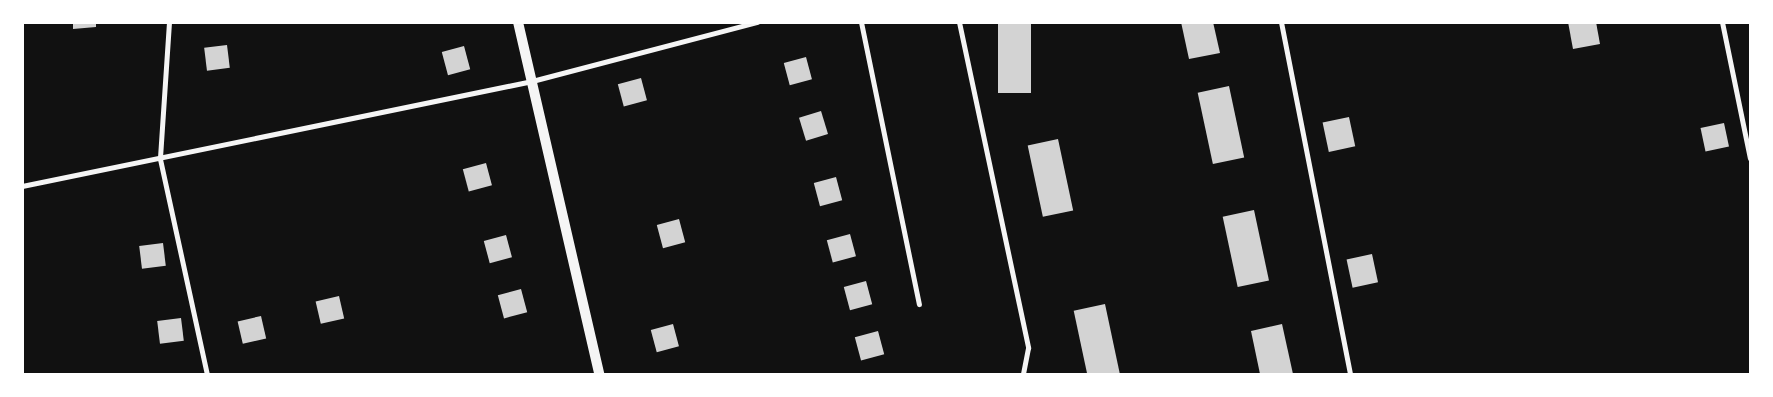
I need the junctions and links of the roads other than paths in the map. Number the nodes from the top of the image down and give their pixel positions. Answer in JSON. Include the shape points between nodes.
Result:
{"nodes":[{"id":1,"x":168,"y":22,"type":"edge"},
{"id":2,"x":518,"y":22,"type":"edge"},
{"id":3,"x":758,"y":22,"type":"edge"},
{"id":4,"x":861,"y":22,"type":"edge"},
{"id":5,"x":958,"y":22,"type":"edge"},
{"id":6,"x":1281,"y":22,"type":"edge"},
{"id":7,"x":1722,"y":22,"type":"edge"},
{"id":8,"x":532,"y":81,"type":"junction"},
{"id":9,"x":1750,"y":158,"type":"edge"},
{"id":10,"x":160,"y":159,"type":"junction"},
{"id":11,"x":22,"y":186,"type":"edge"},
{"id":12,"x":920,"y":304,"type":"dead end"},
{"id":13,"x":207,"y":374,"type":"edge"},
{"id":14,"x":599,"y":374,"type":"edge"},
{"id":15,"x":1023,"y":374,"type":"edge"},
{"id":16,"x":1350,"y":374,"type":"edge"}],
"edges":[{"from":1,"to":10,"type":"street"},
{"from":2,"to":8,"type":"main road"},
{"from":3,"to":8,"type":"street"},
{"from":4,"to":12,"type":"street"},
{"from":5,"to":15,"type":"street","via":[[1028,348]]},
{"from":6,"to":16,"type":"street"},
{"from":7,"to":9,"type":"street"},
{"from":8,"to":10,"type":"street"},
{"from":8,"to":14,"type":"main road"},
{"from":10,"to":11,"type":"street"},
{"from":10,"to":13,"type":"street"}]}
